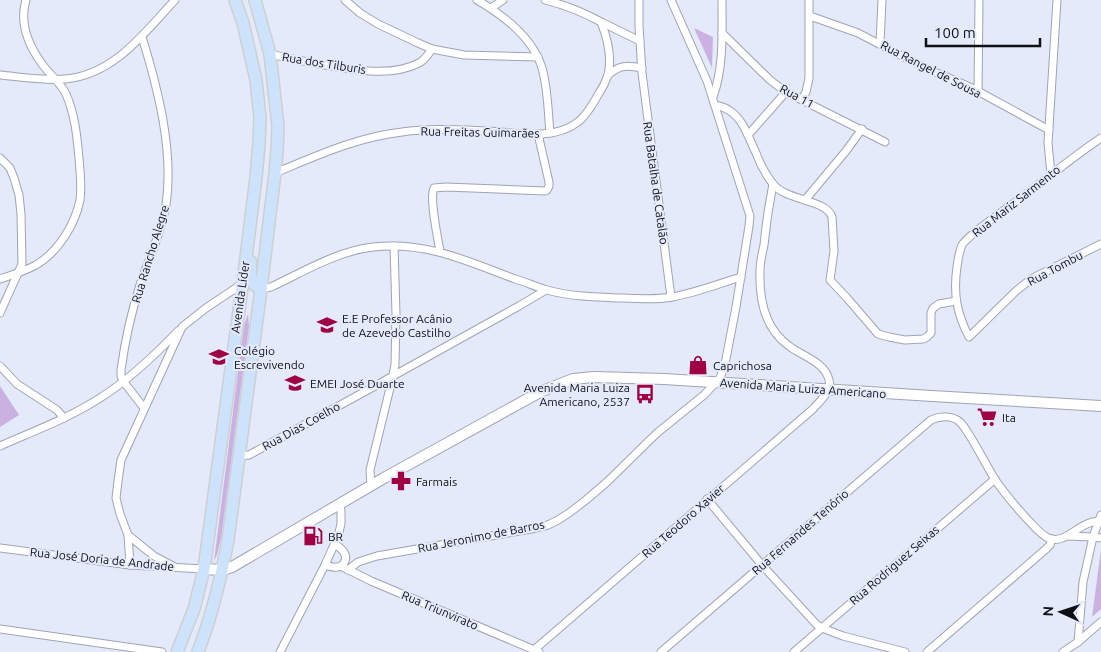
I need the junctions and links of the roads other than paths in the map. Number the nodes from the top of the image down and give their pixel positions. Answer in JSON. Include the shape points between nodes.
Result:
{"nodes":[{"id":1,"x":26,"y":0,"type":"edge"},
{"id":2,"x":175,"y":0,"type":"edge"},
{"id":3,"x":236,"y":0,"type":"edge"},
{"id":4,"x":255,"y":0,"type":"edge"},
{"id":5,"x":345,"y":0,"type":"edge"},
{"id":6,"x":477,"y":0,"type":"edge"},
{"id":7,"x":503,"y":0,"type":"edge"},
{"id":8,"x":545,"y":0,"type":"edge"},
{"id":9,"x":639,"y":0,"type":"edge"},
{"id":10,"x":671,"y":0,"type":"edge"},
{"id":11,"x":722,"y":0,"type":"edge"},
{"id":12,"x":809,"y":0,"type":"edge"},
{"id":13,"x":882,"y":0,"type":"edge"},
{"id":14,"x":980,"y":0,"type":"edge"},
{"id":15,"x":1057,"y":0,"type":"edge"},
{"id":16,"x":491,"y":8,"type":"junction"},
{"id":17,"x":810,"y":16,"type":"junction"},
{"id":18,"x":602,"y":22,"type":"junction"},
{"id":19,"x":722,"y":33,"type":"junction"},
{"id":20,"x":142,"y":37,"type":"junction"},
{"id":21,"x":640,"y":40,"type":"junction"},
{"id":22,"x":880,"y":44,"type":"junction"},
{"id":23,"x":432,"y":50,"type":"junction"},
{"id":24,"x":270,"y":54,"type":"junction"},
{"id":25,"x":538,"y":57,"type":"junction"},
{"id":26,"x":642,"y":68,"type":"junction"},
{"id":27,"x":0,"y":75,"type":"edge"},
{"id":28,"x":608,"y":75,"type":"junction"},
{"id":29,"x":55,"y":80,"type":"junction"},
{"id":30,"x":786,"y":92,"type":"junction"},
{"id":31,"x":978,"y":92,"type":"junction"},
{"id":32,"x":802,"y":99,"type":"junction"},
{"id":33,"x":714,"y":101,"type":"junction"},
{"id":34,"x":862,"y":129,"type":"junction"},
{"id":35,"x":1049,"y":130,"type":"junction"},
{"id":36,"x":550,"y":133,"type":"junction"},
{"id":37,"x":538,"y":134,"type":"junction"},
{"id":38,"x":748,"y":135,"type":"junction"},
{"id":39,"x":1101,"y":138,"type":"edge"},
{"id":40,"x":885,"y":142,"type":"dead end"},
{"id":41,"x":0,"y":158,"type":"edge"},
{"id":42,"x":275,"y":172,"type":"junction"},
{"id":43,"x":1051,"y":174,"type":"junction"},
{"id":44,"x":773,"y":184,"type":"junction"},
{"id":45,"x":805,"y":200,"type":"junction"},
{"id":46,"x":253,"y":201,"type":"junction"},
{"id":47,"x":1101,"y":244,"type":"edge"},
{"id":48,"x":394,"y":246,"type":"junction"},
{"id":49,"x":440,"y":252,"type":"junction"},
{"id":50,"x":18,"y":272,"type":"junction"},
{"id":51,"x":741,"y":277,"type":"junction"},
{"id":52,"x":0,"y":279,"type":"edge"},
{"id":53,"x":242,"y":284,"type":"junction"},
{"id":54,"x":261,"y":289,"type":"junction"},
{"id":55,"x":546,"y":290,"type":"junction"},
{"id":56,"x":671,"y":297,"type":"junction"},
{"id":57,"x":956,"y":301,"type":"junction"},
{"id":58,"x":0,"y":313,"type":"edge"},
{"id":59,"x":182,"y":327,"type":"junction"},
{"id":60,"x":969,"y":337,"type":"joint"},
{"id":61,"x":0,"y":366,"type":"edge"},
{"id":62,"x":393,"y":376,"type":"junction"},
{"id":63,"x":123,"y":381,"type":"junction"},
{"id":64,"x":716,"y":382,"type":"junction"},
{"id":65,"x":828,"y":389,"type":"junction"},
{"id":66,"x":1101,"y":406,"type":"edge"},
{"id":67,"x":144,"y":408,"type":"junction"},
{"id":68,"x":64,"y":418,"type":"junction"},
{"id":69,"x":0,"y":446,"type":"edge"},
{"id":70,"x":238,"y":456,"type":"junction"},
{"id":71,"x":995,"y":479,"type":"junction"},
{"id":72,"x":371,"y":486,"type":"junction"},
{"id":73,"x":708,"y":499,"type":"junction"},
{"id":74,"x":340,"y":503,"type":"junction"},
{"id":75,"x":1101,"y":519,"type":"edge"},
{"id":76,"x":128,"y":535,"type":"junction"},
{"id":77,"x":1066,"y":536,"type":"junction"},
{"id":78,"x":1097,"y":538,"type":"edge"},
{"id":79,"x":1052,"y":539,"type":"junction"},
{"id":80,"x":335,"y":544,"type":"junction"},
{"id":81,"x":0,"y":548,"type":"edge"},
{"id":82,"x":130,"y":565,"type":"junction"},
{"id":83,"x":325,"y":565,"type":"junction"},
{"id":84,"x":762,"y":565,"type":"junction"},
{"id":85,"x":175,"y":567,"type":"junction"},
{"id":86,"x":344,"y":568,"type":"junction"},
{"id":87,"x":204,"y":569,"type":"junction"},
{"id":88,"x":223,"y":570,"type":"junction"},
{"id":89,"x":1101,"y":622,"type":"edge"},
{"id":90,"x":822,"y":628,"type":"junction"},
{"id":91,"x":0,"y":629,"type":"edge"},
{"id":92,"x":1078,"y":642,"type":"junction"},
{"id":93,"x":536,"y":651,"type":"edge"},
{"id":94,"x":162,"y":652,"type":"edge"},
{"id":95,"x":177,"y":652,"type":"edge"},
{"id":96,"x":198,"y":652,"type":"edge"},
{"id":97,"x":280,"y":652,"type":"edge"},
{"id":98,"x":661,"y":652,"type":"edge"},
{"id":99,"x":794,"y":652,"type":"edge"},
{"id":100,"x":905,"y":652,"type":"edge"},
{"id":101,"x":928,"y":652,"type":"edge"},
{"id":102,"x":1063,"y":652,"type":"edge"}],
"edges":[{"from":1,"to":29,"type":"street","via":[[24,23],[28,40]]},
{"from":2,"to":20,"type":"street"},
{"from":3,"to":46,"type":"main road","name":"Avenida Líder","via":[[256,80],[260,118]]},
{"from":4,"to":24,"type":"main road","name":"Avenida Líder"},
{"from":5,"to":23,"type":"street","via":[[378,24]]},
{"from":6,"to":16,"type":"street"},
{"from":7,"to":16,"type":"street"},
{"from":8,"to":18,"type":"street"},
{"from":9,"to":21,"type":"street","name":"Rua Batalha de Catalão"},
{"from":10,"to":33,"type":"street"},
{"from":11,"to":19,"type":"street"},
{"from":12,"to":17,"type":"street"},
{"from":13,"to":22,"type":"street"},
{"from":14,"to":31,"type":"street"},
{"from":15,"to":35,"type":"street"},
{"from":16,"to":25,"type":"street","via":[[524,38]]},
{"from":17,"to":22,"type":"street","name":"Rua Rangel de Sousa"},
{"from":17,"to":32,"type":"street","via":[[809,78]]},
{"from":18,"to":21,"type":"street"},
{"from":18,"to":28,"type":"street","name":"Rua Freitas Guimarães"},
{"from":19,"to":30,"type":"street","name":"Rua 11"},
{"from":19,"to":33,"type":"street"},
{"from":20,"to":29,"type":"street","via":[[112,62],[96,70]]},
{"from":20,"to":63,"type":"street","name":"Rua Rancho Alegre","via":[[163,122],[168,191],[160,229],[129,328],[121,370]]},
{"from":21,"to":26,"type":"street","name":"Rua Batalha de Catalão"},
{"from":22,"to":31,"type":"street","name":"Rua Rangel de Sousa"},
{"from":23,"to":24,"type":"street","name":"Rua dos Tilburis","via":[[419,62],[382,71],[349,69]]},
{"from":23,"to":25,"type":"street","via":[[464,55]]},
{"from":24,"to":42,"type":"main road","name":"Avenida Líder","via":[[278,126]]},
{"from":25,"to":36,"type":"street"},
{"from":26,"to":28,"type":"street","via":[[622,66]]},
{"from":26,"to":56,"type":"street","name":"Rua Batalha de Catalão"},
{"from":27,"to":29,"type":"street"},
{"from":28,"to":36,"type":"street","name":"Rua Freitas Guimarães","via":[[586,114],[577,123]]},
{"from":29,"to":50,"type":"street","via":[[65,92],[72,110],[77,134],[80,200],[62,240],[48,256]]},
{"from":30,"to":32,"type":"street","name":"Rua 11"},
{"from":30,"to":38,"type":"street"},
{"from":31,"to":35,"type":"street","name":"Rua Rangel de Sousa"},
{"from":32,"to":34,"type":"street","name":"Rua 11"},
{"from":33,"to":38,"type":"street","via":[[737,117]]},
{"from":33,"to":51,"type":"street","via":[[750,216]]},
{"from":34,"to":40,"type":"street","name":"Rua 11"},
{"from":34,"to":45,"type":"street"},
{"from":35,"to":43,"type":"street"},
{"from":36,"to":37,"type":"street","name":"Rua Freitas Guimarães"},
{"from":37,"to":42,"type":"street","name":"Rua Freitas Guimarães","via":[[457,130],[400,132],[361,140]]},
{"from":37,"to":49,"type":"street","via":[[550,186],[548,190],[434,188],[432,200]]},
{"from":38,"to":44,"type":"street"},
{"from":39,"to":43,"type":"street","name":"Rua Mariz Sarmento"},
{"from":41,"to":50,"type":"street","via":[[10,168],[19,195],[22,264]]},
{"from":42,"to":54,"type":"main road","name":"Avenida Líder"},
{"from":43,"to":57,"type":"street","name":"Rua Mariz Sarmento","via":[[964,243],[956,274]]},
{"from":44,"to":45,"type":"street","via":[[784,194]]},
{"from":44,"to":65,"type":"street","via":[[760,270],[762,306],[780,340],[815,362],[826,373],[830,383]]},
{"from":45,"to":57,"type":"street","via":[[831,213],[834,251],[830,280],[878,334],[906,340],[923,339],[931,333],[933,308]]},
{"from":46,"to":53,"type":"main road","name":"Avenida Líder"},
{"from":46,"to":54,"type":"main road","via":[[256,216],[250,274],[254,285]]},
{"from":47,"to":60,"type":"street","name":"Rua Tombu","via":[[1031,279]]},
{"from":48,"to":49,"type":"street"},
{"from":48,"to":54,"type":"street","via":[[353,251]]},
{"from":48,"to":62,"type":"street","via":[[396,338]]},
{"from":49,"to":55,"type":"street"},
{"from":50,"to":52,"type":"street"},
{"from":50,"to":58,"type":"street"},
{"from":51,"to":56,"type":"street"},
{"from":51,"to":64,"type":"street","via":[[725,364]]},
{"from":53,"to":59,"type":"street"},
{"from":53,"to":87,"type":"main road","name":"Avenida Líder"},
{"from":54,"to":70,"type":"main road","name":"Avenida Líder"},
{"from":55,"to":56,"type":"street","via":[[593,297]]},
{"from":55,"to":62,"type":"street","name":"Rua Dias Coelho"},
{"from":57,"to":60,"type":"street","name":"Rua Mariz Sarmento"},
{"from":59,"to":63,"type":"street"},
{"from":59,"to":67,"type":"street"},
{"from":61,"to":68,"type":"street","via":[[17,384]]},
{"from":62,"to":70,"type":"street","name":"Rua Dias Coelho","via":[[249,455]]},
{"from":62,"to":72,"type":"street","via":[[370,470]]},
{"from":63,"to":67,"type":"street"},
{"from":63,"to":68,"type":"street","via":[[100,399]]},
{"from":64,"to":65,"type":"main road","name":"Avenida Maria Luiza Americano"},
{"from":64,"to":72,"type":"main road","name":"Avenida Maria Luiza Americano","via":[[573,379],[540,392]]},
{"from":64,"to":86,"type":"street","name":"Rua Jeronimo de Barros","via":[[600,488],[548,525],[377,556]]},
{"from":65,"to":66,"type":"main road","name":"Avenida Maria Luiza Americano"},
{"from":65,"to":73,"type":"street","name":"Rua Teodoro Xavier","via":[[814,409]]},
{"from":67,"to":76,"type":"street","via":[[121,460],[118,482],[116,498]]},
{"from":68,"to":69,"type":"street"},
{"from":70,"to":88,"type":"main road","name":"Avenida Líder"},
{"from":71,"to":79,"type":"street","via":[[1041,534]]},
{"from":71,"to":84,"type":"street","name":"Rua Fernandes Tenório","via":[[960,422],[942,416],[931,420]]},
{"from":71,"to":90,"type":"street","name":"Rua Rodriguez Seixas"},
{"from":72,"to":74,"type":"main road","name":"Avenida Maria Luiza Americano"},
{"from":73,"to":84,"type":"street"},
{"from":73,"to":93,"type":"street","name":"Rua Teodoro Xavier"},
{"from":74,"to":80,"type":"street","via":[[341,524]]},
{"from":74,"to":88,"type":"main road","name":"Avenida Maria Luiza Americano"},
{"from":75,"to":77,"type":"street"},
{"from":75,"to":78,"type":"street"},
{"from":76,"to":82,"type":"street"},
{"from":76,"to":85,"type":"street","via":[[154,556]]},
{"from":77,"to":78,"type":"street"},
{"from":77,"to":79,"type":"street"},
{"from":78,"to":92,"type":"street","via":[[1083,582]]},
{"from":79,"to":101,"type":"street","via":[[1046,549]]},
{"from":80,"to":83,"type":"street"},
{"from":80,"to":86,"type":"street","via":[[345,555]]},
{"from":81,"to":82,"type":"street","name":"Rua José Doria de Andrade"},
{"from":82,"to":85,"type":"street","name":"Rua José Doria de Andrade"},
{"from":83,"to":86,"type":"street"},
{"from":83,"to":97,"type":"street"},
{"from":84,"to":90,"type":"street"},
{"from":84,"to":98,"type":"street","name":"Rua Fernandes Tenório"},
{"from":85,"to":87,"type":"street","name":"Rua José Doria de Andrade"},
{"from":86,"to":93,"type":"street","name":"Rua Triunvirato"},
{"from":87,"to":88,"type":"main road"},
{"from":87,"to":95,"type":"main road","name":"Avenida Líder","via":[[194,608]]},
{"from":88,"to":96,"type":"main road","name":"Avenida Líder"},
{"from":89,"to":92,"type":"street"},
{"from":90,"to":99,"type":"street","name":"Rua Rodriguez Seixas"},
{"from":90,"to":100,"type":"street"},
{"from":91,"to":94,"type":"street"},
{"from":92,"to":102,"type":"street"}]}
